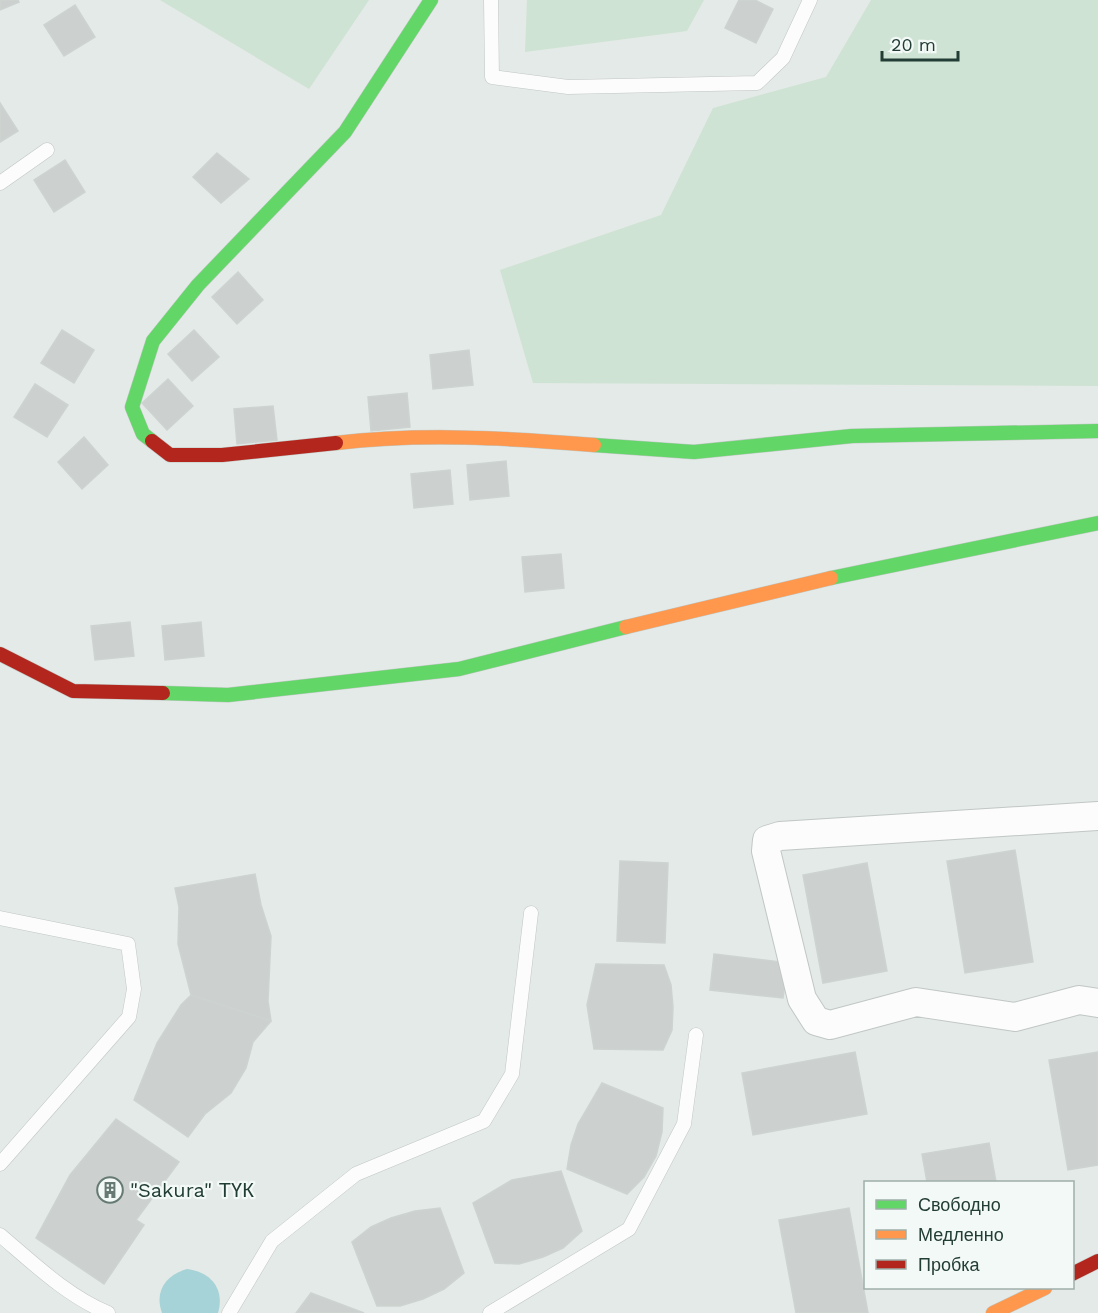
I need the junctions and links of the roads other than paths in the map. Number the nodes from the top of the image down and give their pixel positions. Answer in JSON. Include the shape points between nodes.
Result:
{"nodes":[{"id":1,"x":431,"y":0,"type":"edge"},
{"id":2,"x":491,"y":0,"type":"edge"},
{"id":3,"x":810,"y":0,"type":"edge"},
{"id":4,"x":47,"y":150,"type":"dead end"},
{"id":5,"x":0,"y":183,"type":"edge"},
{"id":6,"x":1098,"y":431,"type":"edge"},
{"id":7,"x":1098,"y":523,"type":"edge"},
{"id":8,"x":0,"y":654,"type":"edge"},
{"id":9,"x":1098,"y":816,"type":"edge"},
{"id":10,"x":531,"y":913,"type":"dead end"},
{"id":11,"x":0,"y":918,"type":"edge"},
{"id":12,"x":1098,"y":1003,"type":"edge"},
{"id":13,"x":696,"y":1035,"type":"dead end"},
{"id":14,"x":0,"y":1164,"type":"edge"},
{"id":15,"x":0,"y":1235,"type":"edge"},
{"id":16,"x":1098,"y":1261,"type":"edge"},
{"id":17,"x":1074,"y":1273,"type":"edge"},
{"id":18,"x":1041,"y":1289,"type":"edge"},
{"id":19,"x":108,"y":1313,"type":"edge"},
{"id":20,"x":229,"y":1313,"type":"edge"},
{"id":21,"x":490,"y":1313,"type":"edge"},
{"id":22,"x":993,"y":1313,"type":"edge"}],
"edges":[{"from":1,"to":6,"type":"street","via":[[345,132],[198,285],[153,341],[132,407],[143,434],[170,454],[222,455],[377,438],[547,441],[694,452],[852,436]]},
{"from":2,"to":3,"type":"lane","via":[[492,77],[568,87],[757,83],[783,58]]},
{"from":4,"to":5,"type":"lane"},
{"from":7,"to":8,"type":"street","via":[[795,585],[459,669],[228,695],[73,691]]},
{"from":9,"to":12,"type":"street","via":[[780,836],[767,840],[766,851],[802,999],[816,1021],[830,1025],[916,1002],[1015,1017],[1079,1000]]},
{"from":10,"to":20,"type":"lane","via":[[512,1074],[484,1121],[356,1174],[272,1241]]},
{"from":11,"to":14,"type":"lane","via":[[128,944],[134,989],[129,1017]]},
{"from":13,"to":21,"type":"lane","via":[[684,1124],[629,1229]]},
{"from":15,"to":19,"type":"lane","via":[[53,1278]]},
{"from":16,"to":17,"type":"street"},
{"from":18,"to":22,"type":"street"}]}
